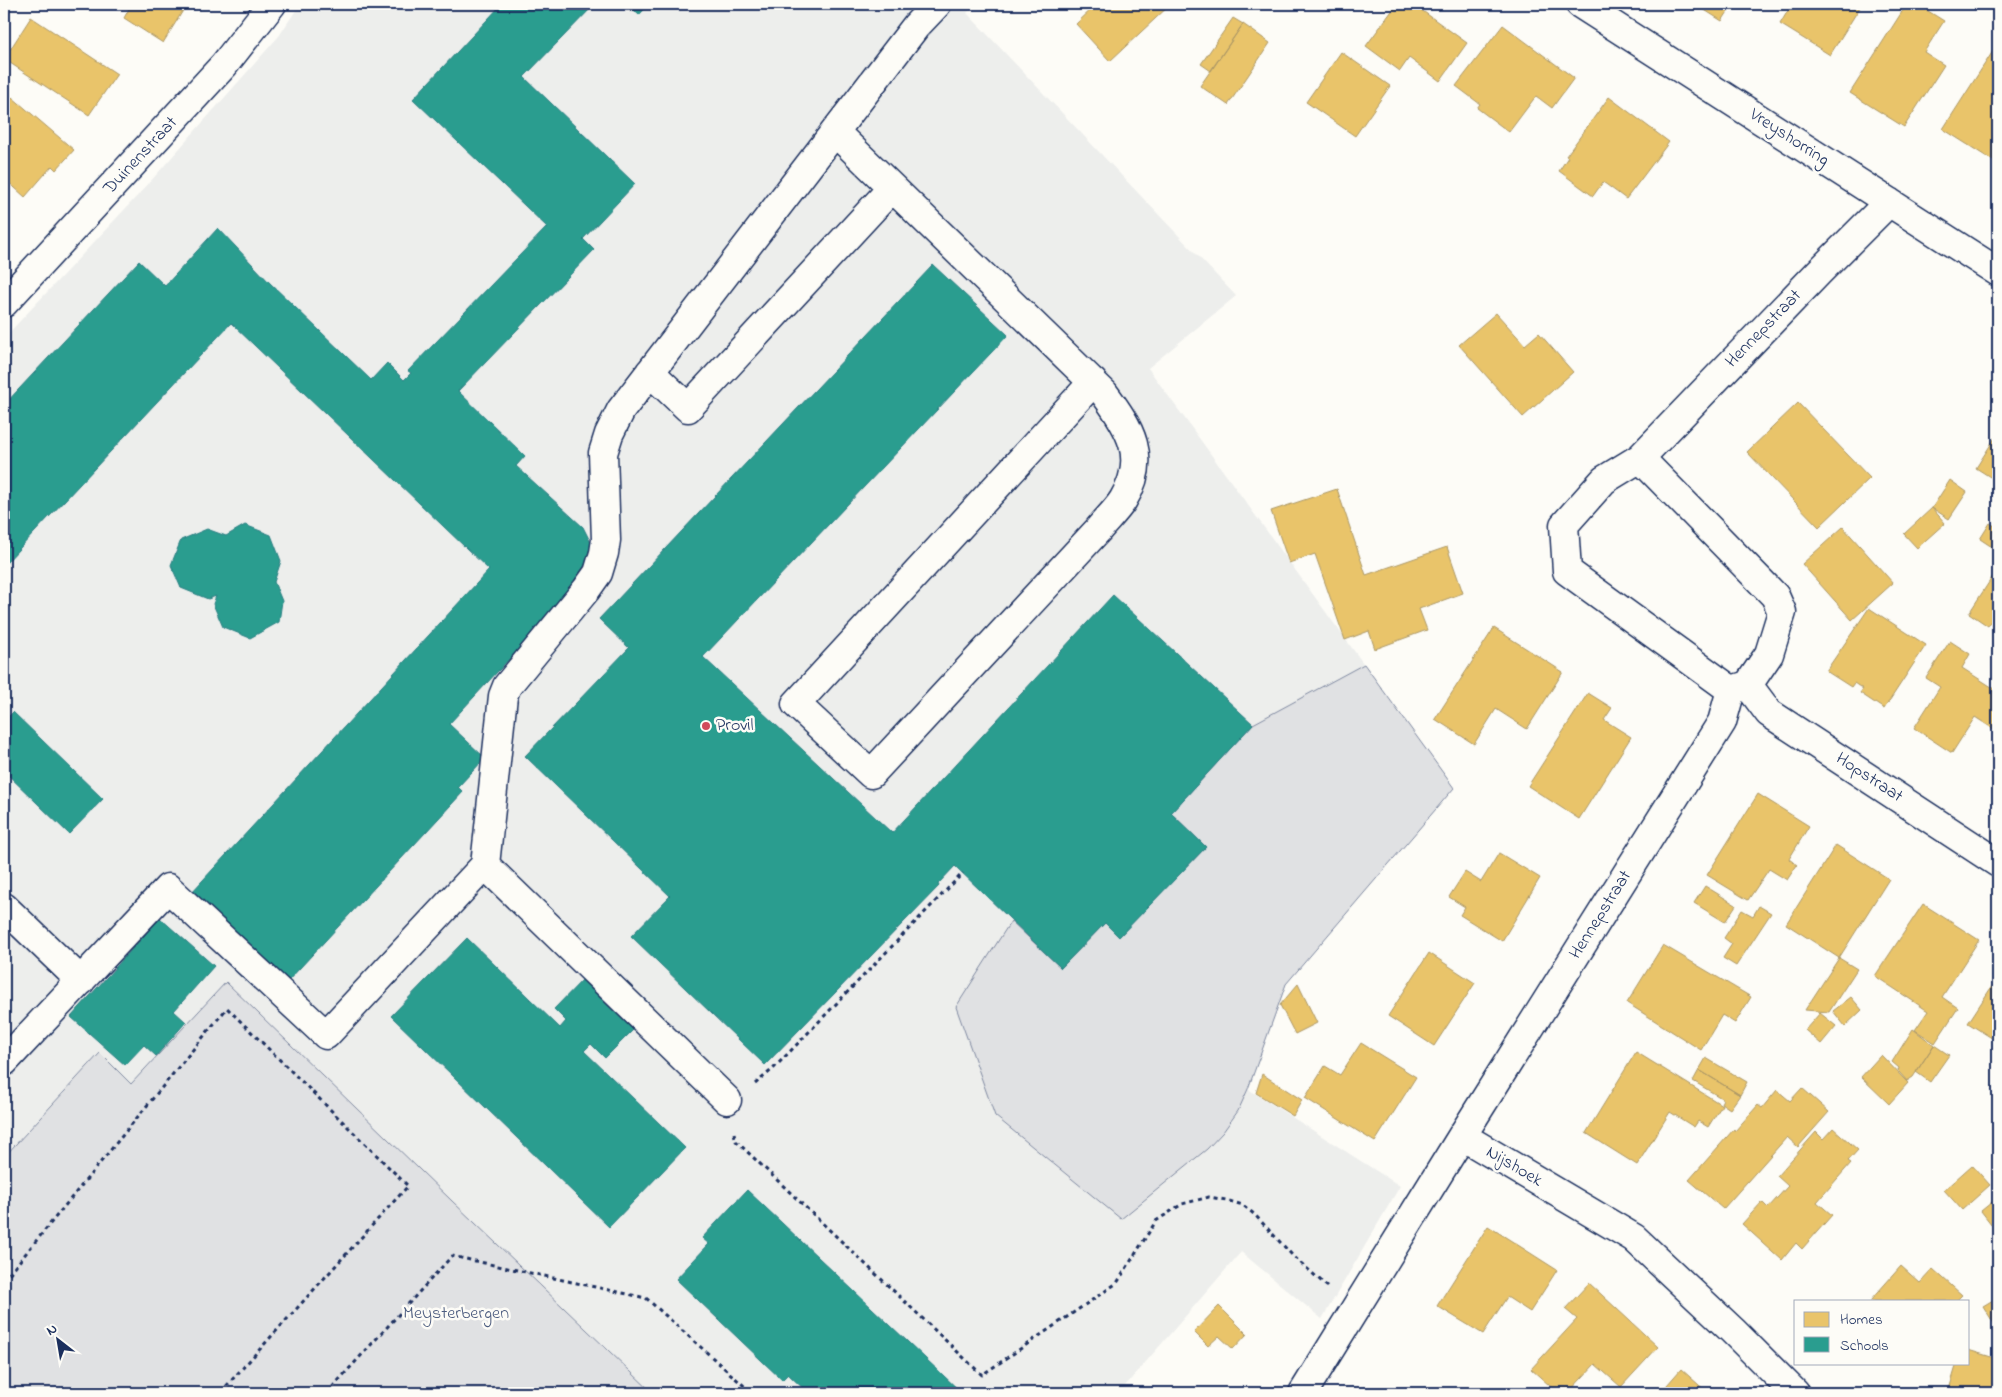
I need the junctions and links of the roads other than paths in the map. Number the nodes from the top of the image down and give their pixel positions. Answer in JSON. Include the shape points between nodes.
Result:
{"nodes":[{"id":1,"x":272,"y":4,"type":"edge"},
{"id":2,"x":937,"y":4,"type":"edge"},
{"id":3,"x":1580,"y":4,"type":"edge"},
{"id":4,"x":834,"y":132,"type":"junction"},
{"id":5,"x":892,"y":188,"type":"junction"},
{"id":6,"x":1889,"y":202,"type":"junction"},
{"id":7,"x":1998,"y":272,"type":"edge"},
{"id":8,"x":4,"y":303,"type":"edge"},
{"id":9,"x":650,"y":372,"type":"junction"},
{"id":10,"x":1093,"y":382,"type":"junction"},
{"id":11,"x":1640,"y":458,"type":"junction"},
{"id":12,"x":1740,"y":687,"type":"junction"},
{"id":13,"x":1998,"y":863,"type":"edge"},
{"id":14,"x":485,"y":865,"type":"junction"},
{"id":15,"x":4,"y":907,"type":"edge"},
{"id":16,"x":81,"y":981,"type":"junction"},
{"id":17,"x":4,"y":1062,"type":"edge"},
{"id":18,"x":727,"y":1100,"type":"road end"},
{"id":19,"x":1462,"y":1136,"type":"junction"},
{"id":20,"x":1303,"y":1393,"type":"edge"},
{"id":21,"x":1795,"y":1393,"type":"edge"}],
"edges":[{"from":1,"to":8,"type":"street","name":"Duinenstraat","via":[[224,65]]},
{"from":2,"to":4,"type":"street","via":[[916,26]]},
{"from":3,"to":6,"type":"street","name":"Vreyshorring"},
{"from":4,"to":5,"type":"street"},
{"from":4,"to":9,"type":"street"},
{"from":5,"to":9,"type":"street","via":[[688,408]]},
{"from":5,"to":10,"type":"street"},
{"from":6,"to":7,"type":"street","name":"Vreyshorring"},
{"from":6,"to":11,"type":"street","name":"Hennepstraat"},
{"from":9,"to":14,"type":"street","via":[[622,410],[603,453],[606,540],[598,573],[507,686],[503,696]]},
{"from":10,"to":10,"type":"street","via":[[1121,417],[1136,451],[1132,483],[1122,501],[871,774],[796,704]]},
{"from":11,"to":12,"type":"street","name":"Hennepstraat","via":[[1775,596],[1782,612],[1769,654]]},
{"from":11,"to":12,"type":"street","name":"Hennepstraat","via":[[1604,480],[1564,525],[1567,571]]},
{"from":12,"to":13,"type":"street","name":"Hopstraat","via":[[1769,713]]},
{"from":12,"to":19,"type":"street","name":"Hennepstraat","via":[[1722,722]]},
{"from":14,"to":16,"type":"street","via":[[326,1035],[168,888]]},
{"from":14,"to":18,"type":"street"},
{"from":15,"to":16,"type":"street"},
{"from":16,"to":17,"type":"street"},
{"from":19,"to":20,"type":"street"},
{"from":19,"to":21,"type":"street","name":"Nijshoek","via":[[1634,1238]]}]}
